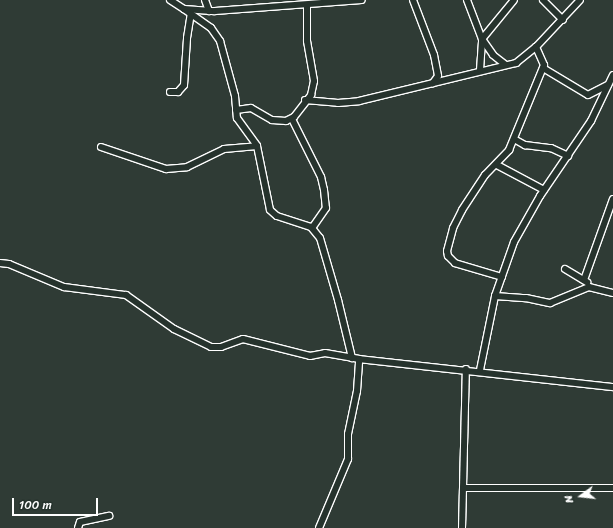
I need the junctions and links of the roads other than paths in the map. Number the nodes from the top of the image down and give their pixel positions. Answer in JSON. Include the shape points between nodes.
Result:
{"nodes":[{"id":1,"x":170,"y":0,"type":"edge"},
{"id":2,"x":205,"y":0,"type":"edge"},
{"id":3,"x":362,"y":0,"type":"edge"},
{"id":4,"x":413,"y":0,"type":"edge"},
{"id":5,"x":467,"y":0,"type":"edge"},
{"id":6,"x":514,"y":0,"type":"edge"},
{"id":7,"x":543,"y":0,"type":"edge"},
{"id":8,"x":580,"y":0,"type":"edge"},
{"id":9,"x":307,"y":5,"type":"junction"},
{"id":10,"x":184,"y":9,"type":"junction"},
{"id":11,"x":209,"y":11,"type":"junction"},
{"id":12,"x":191,"y":14,"type":"junction"},
{"id":13,"x":563,"y":20,"type":"junction"},
{"id":14,"x":482,"y":39,"type":"junction"},
{"id":15,"x":536,"y":48,"type":"junction"},
{"id":16,"x":506,"y":65,"type":"junction"},
{"id":17,"x":543,"y":68,"type":"junction"},
{"id":18,"x":480,"y":70,"type":"junction"},
{"id":19,"x":613,"y":75,"type":"edge"},
{"id":20,"x":433,"y":83,"type":"junction"},
{"id":21,"x":608,"y":85,"type":"junction"},
{"id":22,"x":170,"y":92,"type":"dead end"},
{"id":23,"x":305,"y":100,"type":"junction"},
{"id":24,"x":236,"y":110,"type":"junction"},
{"id":25,"x":292,"y":119,"type":"junction"},
{"id":26,"x":514,"y":138,"type":"junction"},
{"id":27,"x":257,"y":146,"type":"junction"},
{"id":28,"x":101,"y":147,"type":"dead end"},
{"id":29,"x":568,"y":156,"type":"junction"},
{"id":30,"x":497,"y":165,"type":"junction"},
{"id":31,"x":544,"y":190,"type":"junction"},
{"id":32,"x":613,"y":199,"type":"edge"},
{"id":33,"x":312,"y":228,"type":"junction"},
{"id":34,"x":0,"y":263,"type":"edge"},
{"id":35,"x":565,"y":269,"type":"dead end"},
{"id":36,"x":502,"y":277,"type":"junction"},
{"id":37,"x":584,"y":280,"type":"junction"},
{"id":38,"x":595,"y":287,"type":"junction"},
{"id":39,"x":613,"y":293,"type":"edge"},
{"id":40,"x":495,"y":296,"type":"junction"},
{"id":41,"x":352,"y":358,"type":"junction"},
{"id":42,"x":359,"y":359,"type":"junction"},
{"id":43,"x":466,"y":369,"type":"junction"},
{"id":44,"x":480,"y":370,"type":"junction"},
{"id":45,"x":613,"y":387,"type":"edge"},
{"id":46,"x":463,"y":488,"type":"junction"},
{"id":47,"x":613,"y":488,"type":"edge"},
{"id":48,"x":109,"y":516,"type":"dead end"},
{"id":49,"x":78,"y":528,"type":"edge"},
{"id":50,"x":319,"y":528,"type":"edge"},
{"id":51,"x":462,"y":528,"type":"edge"}],
"edges":[{"from":1,"to":10,"type":"street"},
{"from":2,"to":11,"type":"street"},
{"from":3,"to":9,"type":"street"},
{"from":4,"to":20,"type":"street","via":[[434,55],[438,76]]},
{"from":5,"to":14,"type":"street"},
{"from":6,"to":14,"type":"street"},
{"from":7,"to":13,"type":"street"},
{"from":8,"to":13,"type":"street"},
{"from":9,"to":11,"type":"street"},
{"from":9,"to":23,"type":"street","via":[[307,41],[314,80],[311,95]]},
{"from":10,"to":11,"type":"street"},
{"from":10,"to":12,"type":"street"},
{"from":12,"to":22,"type":"street","via":[[184,88],[178,92]]},
{"from":12,"to":24,"type":"street","via":[[211,28],[220,41],[235,96]]},
{"from":13,"to":15,"type":"street"},
{"from":14,"to":16,"type":"street","via":[[493,55]]},
{"from":14,"to":18,"type":"street"},
{"from":15,"to":16,"type":"street","via":[[525,58]]},
{"from":15,"to":17,"type":"street","via":[[545,61]]},
{"from":16,"to":18,"type":"street"},
{"from":17,"to":21,"type":"street","via":[[588,95]]},
{"from":17,"to":26,"type":"street"},
{"from":18,"to":20,"type":"street"},
{"from":19,"to":21,"type":"street"},
{"from":20,"to":23,"type":"street","via":[[347,102]]},
{"from":21,"to":29,"type":"street","via":[[592,121]]},
{"from":23,"to":25,"type":"street"},
{"from":24,"to":25,"type":"street","via":[[251,108],[278,122]]},
{"from":24,"to":27,"type":"street","via":[[238,120]]},
{"from":25,"to":33,"type":"street","via":[[321,177],[324,190],[326,208]]},
{"from":26,"to":29,"type":"street","via":[[525,145],[551,148]]},
{"from":26,"to":30,"type":"street","via":[[509,150]]},
{"from":27,"to":28,"type":"street","via":[[224,149],[187,167],[166,169]]},
{"from":27,"to":33,"type":"street","via":[[270,210],[277,216]]},
{"from":29,"to":31,"type":"street"},
{"from":30,"to":31,"type":"street"},
{"from":30,"to":36,"type":"street","via":[[486,175],[462,210],[453,228],[447,251],[455,263]]},
{"from":31,"to":36,"type":"street","via":[[514,242]]},
{"from":32,"to":37,"type":"street"},
{"from":33,"to":41,"type":"street","via":[[323,244]]},
{"from":34,"to":41,"type":"street","via":[[14,265],[64,287],[126,295],[174,329],[211,347],[221,347],[243,340],[310,356],[322,352]]},
{"from":35,"to":37,"type":"street"},
{"from":36,"to":40,"type":"street"},
{"from":37,"to":38,"type":"street"},
{"from":38,"to":39,"type":"street"},
{"from":38,"to":40,"type":"street","via":[[577,290],[562,300],[550,303]]},
{"from":40,"to":44,"type":"street"},
{"from":41,"to":42,"type":"street"},
{"from":42,"to":43,"type":"street"},
{"from":42,"to":50,"type":"street","via":[[360,373],[348,434],[348,459]]},
{"from":43,"to":44,"type":"street"},
{"from":43,"to":46,"type":"street"},
{"from":44,"to":45,"type":"street"},
{"from":46,"to":47,"type":"street"},
{"from":46,"to":51,"type":"street"},
{"from":48,"to":49,"type":"street","via":[[80,522]]}]}
